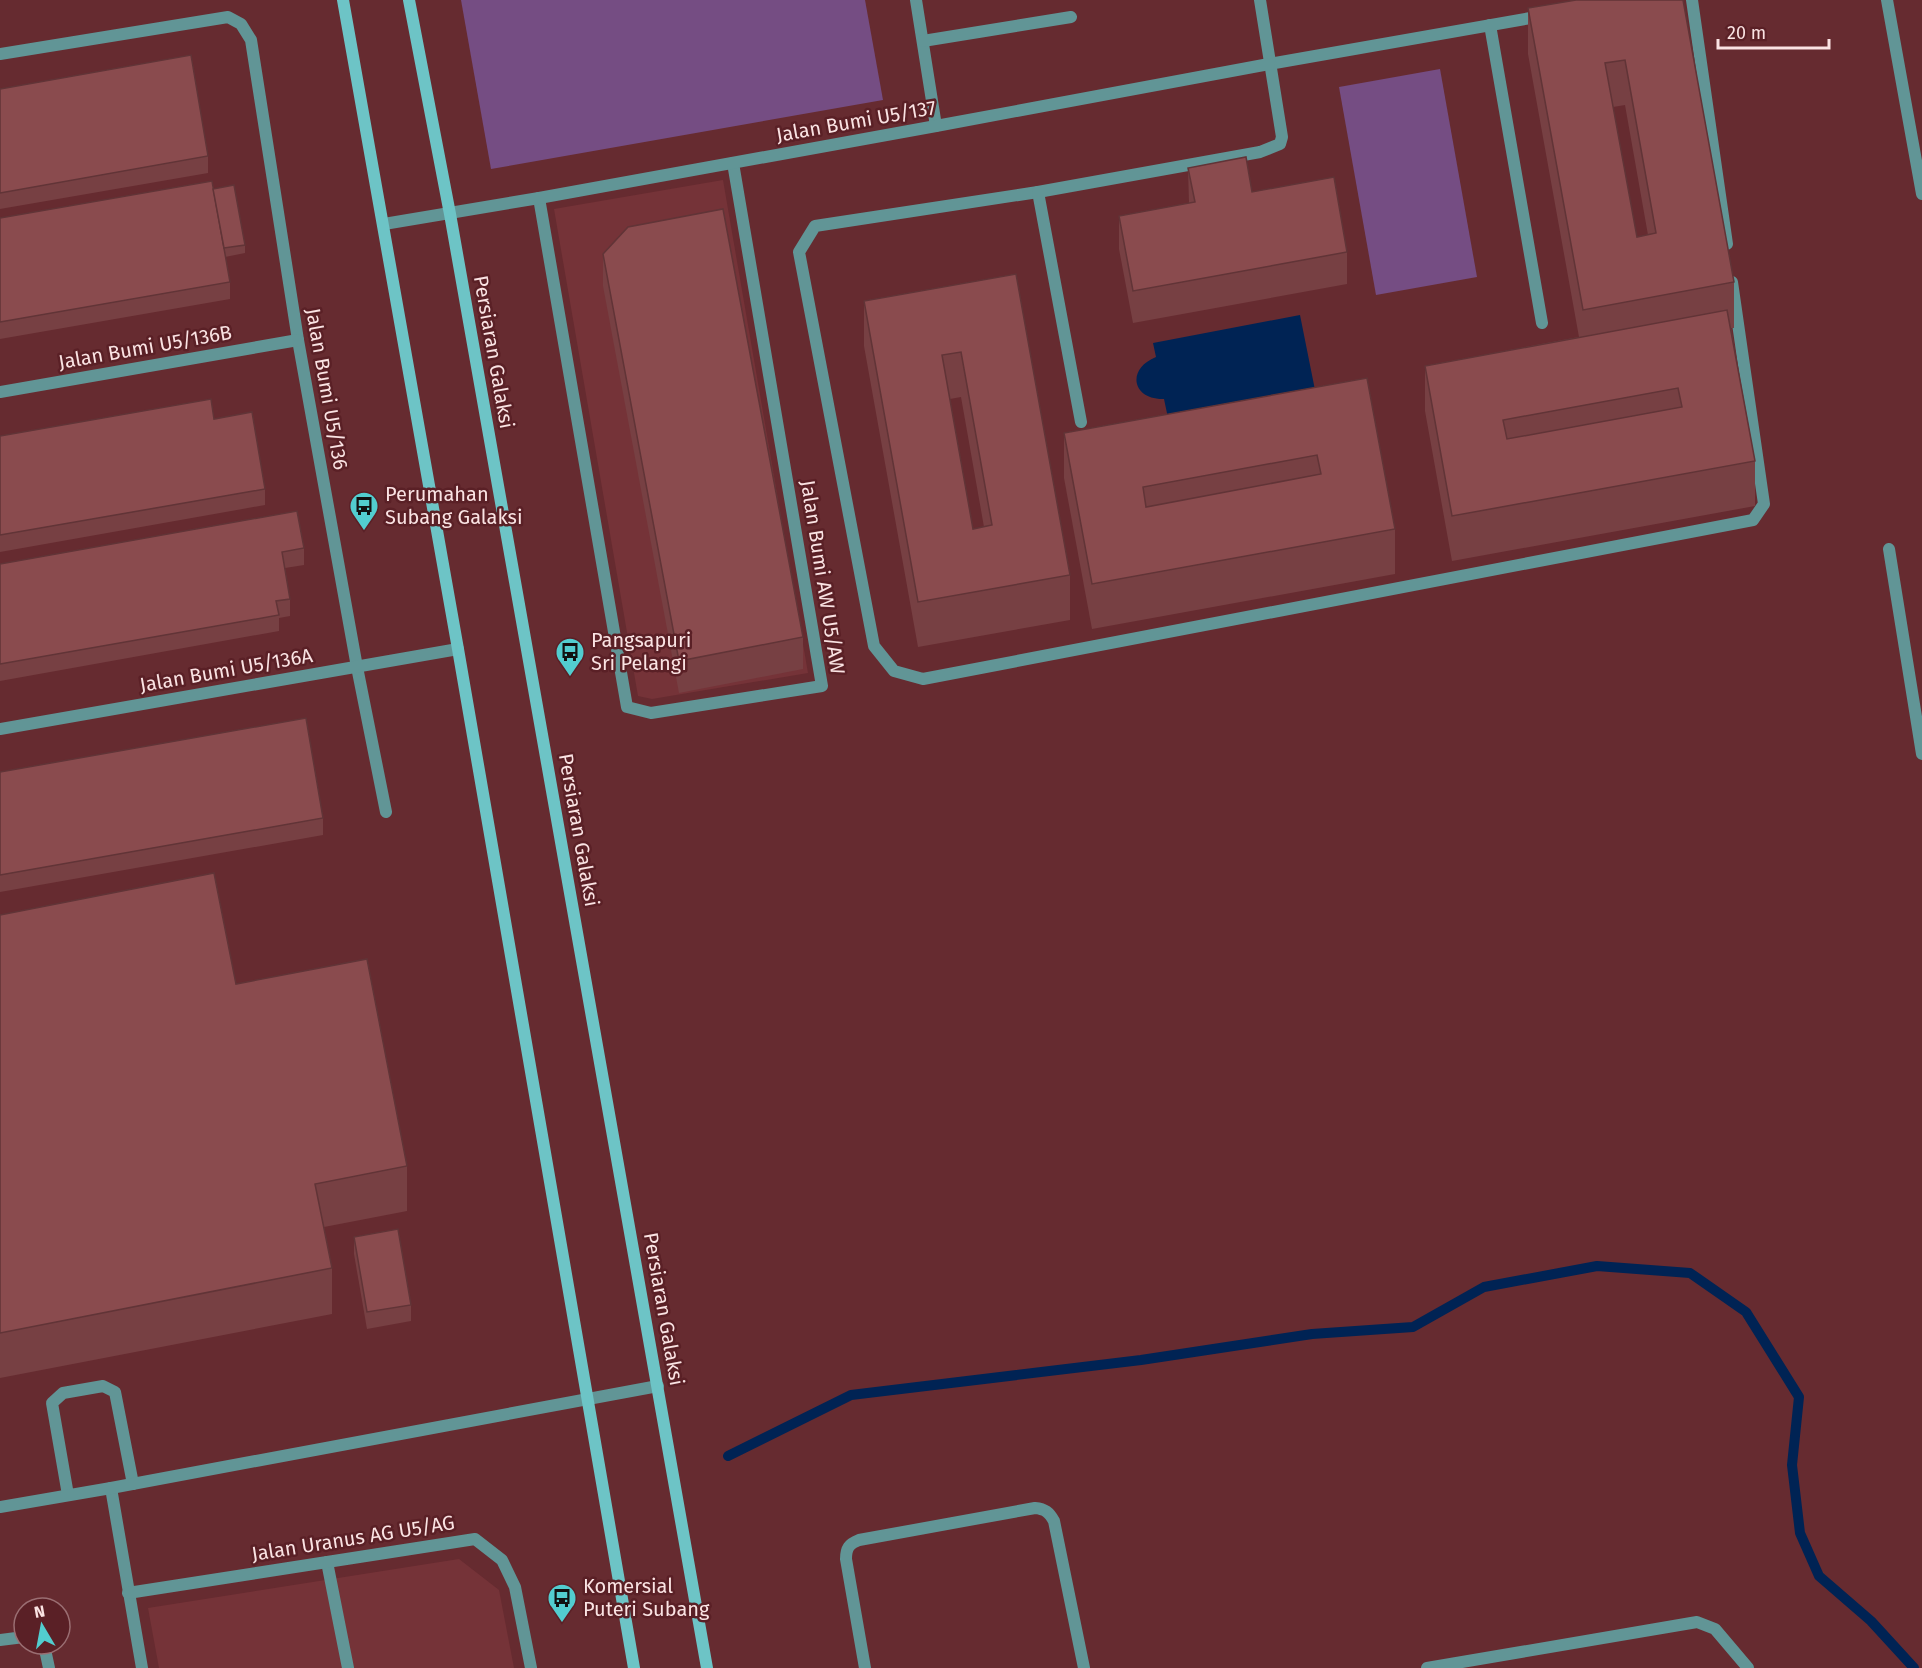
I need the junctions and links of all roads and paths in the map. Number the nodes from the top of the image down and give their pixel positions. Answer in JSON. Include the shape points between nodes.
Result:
{"nodes":[{"id":1,"x":343,"y":0,"type":"edge"},
{"id":2,"x":409,"y":0,"type":"edge"},
{"id":3,"x":916,"y":0,"type":"edge"},
{"id":4,"x":1260,"y":0,"type":"edge"},
{"id":5,"x":1692,"y":0,"type":"edge"},
{"id":6,"x":1887,"y":0,"type":"edge"},
{"id":7,"x":1556,"y":13,"type":"edge"},
{"id":8,"x":1071,"y":17,"type":"dead end"},
{"id":9,"x":1490,"y":25,"type":"junction"},
{"id":10,"x":922,"y":40,"type":"junction"},
{"id":11,"x":0,"y":54,"type":"edge"},
{"id":12,"x":1269,"y":64,"type":"junction"},
{"id":13,"x":936,"y":126,"type":"junction"},
{"id":14,"x":733,"y":163,"type":"junction"},
{"id":15,"x":1038,"y":192,"type":"junction"},
{"id":16,"x":1922,"y":194,"type":"edge"},
{"id":17,"x":539,"y":198,"type":"junction"},
{"id":18,"x":450,"y":214,"type":"junction"},
{"id":19,"x":384,"y":224,"type":"junction"},
{"id":20,"x":1542,"y":323,"type":"dead end"},
{"id":21,"x":298,"y":340,"type":"junction"},
{"id":22,"x":0,"y":392,"type":"edge"},
{"id":23,"x":1081,"y":422,"type":"dead end"},
{"id":24,"x":1889,"y":549,"type":"dead end"},
{"id":25,"x":458,"y":649,"type":"junction"},
{"id":26,"x":357,"y":667,"type":"junction"},
{"id":27,"x":0,"y":729,"type":"edge"},
{"id":28,"x":1922,"y":754,"type":"edge"},
{"id":29,"x":387,"y":812,"type":"dead end"},
{"id":30,"x":658,"y":1386,"type":"junction"},
{"id":31,"x":587,"y":1398,"type":"junction"},
{"id":32,"x":133,"y":1484,"type":"junction"},
{"id":33,"x":111,"y":1488,"type":"junction"},
{"id":34,"x":68,"y":1496,"type":"junction"},
{"id":35,"x":0,"y":1507,"type":"edge"},
{"id":36,"x":327,"y":1562,"type":"junction"},
{"id":37,"x":128,"y":1593,"type":"junction"},
{"id":38,"x":142,"y":1668,"type":"edge"},
{"id":39,"x":348,"y":1668,"type":"edge"},
{"id":40,"x":531,"y":1668,"type":"edge"},
{"id":41,"x":634,"y":1668,"type":"edge"},
{"id":42,"x":707,"y":1668,"type":"edge"},
{"id":43,"x":865,"y":1668,"type":"edge"},
{"id":44,"x":1084,"y":1668,"type":"edge"},
{"id":45,"x":1427,"y":1668,"type":"edge"},
{"id":46,"x":1748,"y":1668,"type":"edge"}],
"edges":[{"from":1,"to":19,"type":"main road"},
{"from":2,"to":18,"type":"main road","name":"Persiaran Galaksi"},
{"from":3,"to":10,"type":"street"},
{"from":4,"to":12,"type":"street"},
{"from":5,"to":15,"type":"street","via":[[1764,504],[1753,520],[923,679],[894,671],[874,646],[799,252],[815,226]]},
{"from":6,"to":16,"type":"street"},
{"from":7,"to":9,"type":"street","name":"Jalan Bumi U5/137"},
{"from":8,"to":10,"type":"street"},
{"from":9,"to":12,"type":"street","name":"Jalan Bumi U5/137"},
{"from":9,"to":20,"type":"street"},
{"from":10,"to":13,"type":"street"},
{"from":11,"to":21,"type":"street","name":"Jalan Bumi U5/136","via":[[228,16],[241,24],[251,40]]},
{"from":12,"to":13,"type":"street","name":"Jalan Bumi U5/137"},
{"from":12,"to":15,"type":"street","via":[[1280,144],[1260,152]]},
{"from":13,"to":14,"type":"street","name":"Jalan Bumi U5/137"},
{"from":14,"to":17,"type":"street","name":"Jalan Bumi U5/137"},
{"from":14,"to":17,"type":"street","name":"Jalan Bumi AW U5/AW","via":[[822,686],[651,713],[627,707]]},
{"from":15,"to":23,"type":"street"},
{"from":17,"to":18,"type":"street","name":"Jalan Bumi U5/137"},
{"from":18,"to":19,"type":"street","name":"Jalan Bumi U5/137"},
{"from":18,"to":30,"type":"main road","name":"Persiaran Galaksi"},
{"from":19,"to":25,"type":"main road"},
{"from":21,"to":22,"type":"street","name":"Jalan Bumi U5/136B"},
{"from":21,"to":26,"type":"street","name":"Jalan Bumi U5/136"},
{"from":24,"to":28,"type":"street"},
{"from":25,"to":26,"type":"street","name":"Jalan Bumi U5/136A"},
{"from":25,"to":31,"type":"main road"},
{"from":26,"to":27,"type":"street","name":"Jalan Bumi U5/136A"},
{"from":26,"to":29,"type":"street","name":"Jalan Bumi U5/136"},
{"from":30,"to":31,"type":"street"},
{"from":30,"to":42,"type":"main road","name":"Persiaran Galaksi"},
{"from":31,"to":32,"type":"street"},
{"from":31,"to":41,"type":"main road"},
{"from":32,"to":33,"type":"street"},
{"from":32,"to":34,"type":"street","via":[[115,1392],[103,1386],[73,1391],[63,1393],[52,1403]]},
{"from":33,"to":34,"type":"street"},
{"from":33,"to":37,"type":"street"},
{"from":34,"to":35,"type":"street"},
{"from":36,"to":37,"type":"street","name":"Jalan Uranus AG U5/AG"},
{"from":36,"to":39,"type":"street"},
{"from":36,"to":40,"type":"street","name":"Jalan Uranus AG U5/AG","via":[[476,1539],[502,1560],[515,1587]]},
{"from":37,"to":38,"type":"street"},
{"from":43,"to":44,"type":"street","via":[[846,1559],[851,1543],[1035,1508],[1043,1509],[1054,1521]]},
{"from":45,"to":46,"type":"street","via":[[1697,1622],[1715,1629]]}]}
